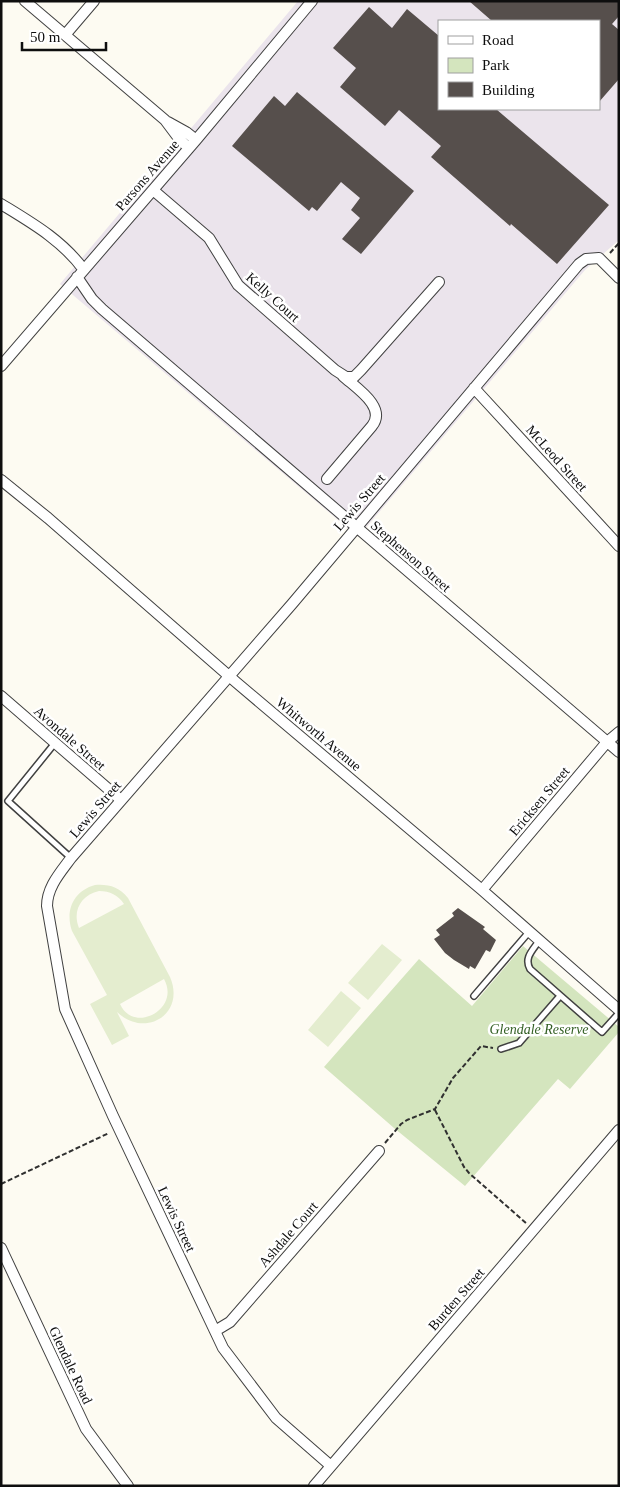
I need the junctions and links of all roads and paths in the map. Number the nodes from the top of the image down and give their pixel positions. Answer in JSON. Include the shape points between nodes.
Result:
{"nodes":[{"id":1,"x":25,"y":1,"type":"edge"},
{"id":2,"x":94,"y":1,"type":"edge"},
{"id":3,"x":312,"y":1,"type":"edge"},
{"id":4,"x":65,"y":35,"type":"junction"},
{"id":5,"x":192,"y":144,"type":"junction"},
{"id":6,"x":153,"y":190,"type":"junction"},
{"id":7,"x":1,"y":204,"type":"edge"},
{"id":8,"x":619,"y":243,"type":"edge"},
{"id":9,"x":607,"y":256,"type":"dead end"},
{"id":10,"x":81,"y":273,"type":"junction"},
{"id":11,"x":619,"y":278,"type":"edge"},
{"id":12,"x":439,"y":282,"type":"dead end"},
{"id":13,"x":1,"y":366,"type":"edge"},
{"id":14,"x":342,"y":375,"type":"junction"},
{"id":15,"x":474,"y":388,"type":"junction"},
{"id":16,"x":327,"y":479,"type":"dead end"},
{"id":17,"x":1,"y":480,"type":"edge"},
{"id":18,"x":356,"y":527,"type":"junction"},
{"id":19,"x":619,"y":546,"type":"edge"},
{"id":20,"x":228,"y":676,"type":"junction"},
{"id":21,"x":1,"y":696,"type":"edge"},
{"id":22,"x":619,"y":732,"type":"edge"},
{"id":23,"x":607,"y":742,"type":"junction"},
{"id":24,"x":55,"y":743,"type":"junction"},
{"id":25,"x":619,"y":752,"type":"edge"},
{"id":26,"x":121,"y":800,"type":"junction"},
{"id":27,"x":71,"y":858,"type":"junction"},
{"id":28,"x":482,"y":890,"type":"junction"},
{"id":29,"x":529,"y":932,"type":"junction"},
{"id":30,"x":539,"y":941,"type":"junction"},
{"id":31,"x":474,"y":996,"type":"dead end"},
{"id":32,"x":560,"y":996,"type":"junction"},
{"id":33,"x":619,"y":1011,"type":"edge"},
{"id":34,"x":501,"y":1048,"type":"joint"},
{"id":35,"x":435,"y":1109,"type":"junction"},
{"id":36,"x":619,"y":1130,"type":"edge"},
{"id":37,"x":109,"y":1133,"type":"dead end"},
{"id":38,"x":379,"y":1150,"type":"joint"},
{"id":39,"x":1,"y":1184,"type":"edge"},
{"id":40,"x":533,"y":1230,"type":"junction"},
{"id":41,"x":1,"y":1248,"type":"edge"},
{"id":42,"x":215,"y":1331,"type":"junction"},
{"id":43,"x":331,"y":1466,"type":"junction"},
{"id":44,"x":128,"y":1486,"type":"edge"},
{"id":45,"x":314,"y":1486,"type":"edge"}],
"edges":[{"from":1,"to":4,"type":"street"},
{"from":2,"to":4,"type":"street"},
{"from":3,"to":5,"type":"street","name":"Parsons Avenue"},
{"from":4,"to":5,"type":"street","via":[[165,120],[186,132]]},
{"from":5,"to":6,"type":"street","name":"Parsons Avenue"},
{"from":6,"to":10,"type":"street","name":"Parsons Avenue"},
{"from":6,"to":14,"type":"street","name":"Kelly Court","via":[[209,238],[238,285]]},
{"from":7,"to":10,"type":"street","name":"Stephenson Street","via":[[46,232],[69,252]]},
{"from":8,"to":9,"type":"path"},
{"from":10,"to":13,"type":"street","name":"Parsons Avenue"},
{"from":10,"to":18,"type":"street","name":"Stephenson Street","via":[[92,299],[102,309]]},
{"from":11,"to":15,"type":"street","name":"Lewis Street","via":[[595,257],[579,264]]},
{"from":12,"to":14,"type":"street","via":[[354,377]]},
{"from":14,"to":16,"type":"street","name":"Kelly Court","via":[[371,402],[377,415],[376,421]]},
{"from":15,"to":18,"type":"street","name":"Lewis Street"},
{"from":15,"to":19,"type":"street","name":"McLeod Street"},
{"from":17,"to":20,"type":"street","name":"Whitworth Avenue"},
{"from":18,"to":20,"type":"street","name":"Lewis Street"},
{"from":18,"to":23,"type":"street","name":"Stephenson Street"},
{"from":20,"to":26,"type":"street","name":"Lewis Street"},
{"from":20,"to":28,"type":"street","name":"Whitworth Avenue"},
{"from":21,"to":24,"type":"street","name":"Avondale Street"},
{"from":22,"to":23,"type":"street","name":"Ericksen Street"},
{"from":23,"to":25,"type":"street","name":"Stephenson Street"},
{"from":23,"to":28,"type":"street","name":"Ericksen Street"},
{"from":24,"to":26,"type":"street","name":"Avondale Street"},
{"from":24,"to":27,"type":"lane","via":[[8,801]]},
{"from":26,"to":27,"type":"street","name":"Lewis Street"},
{"from":27,"to":42,"type":"street","name":"Lewis Street","via":[[46,895],[65,1009]]},
{"from":28,"to":29,"type":"street","name":"Whitworth Avenue"},
{"from":29,"to":30,"type":"street","name":"Whitworth Avenue"},
{"from":29,"to":31,"type":"lane"},
{"from":30,"to":32,"type":"lane","via":[[529,954],[527,964]]},
{"from":30,"to":33,"type":"street","name":"Whitworth Avenue"},
{"from":32,"to":33,"type":"lane","via":[[602,1032]]},
{"from":32,"to":34,"type":"lane","via":[[518,1043]]},
{"from":34,"to":35,"type":"path","via":[[481,1046],[453,1078]]},
{"from":35,"to":38,"type":"path","via":[[401,1124]]},
{"from":35,"to":40,"type":"path","via":[[464,1167]]},
{"from":36,"to":40,"type":"street","name":"Burden Street"},
{"from":37,"to":39,"type":"path"},
{"from":38,"to":42,"type":"street","name":"Ashdale Court","via":[[230,1322]]},
{"from":40,"to":43,"type":"street","name":"Burden Street"},
{"from":41,"to":44,"type":"street","name":"Glendale Road","via":[[86,1429]]},
{"from":42,"to":43,"type":"street","name":"Lewis Street","via":[[223,1348],[276,1418]]},
{"from":43,"to":45,"type":"street","name":"Burden Street"}]}
